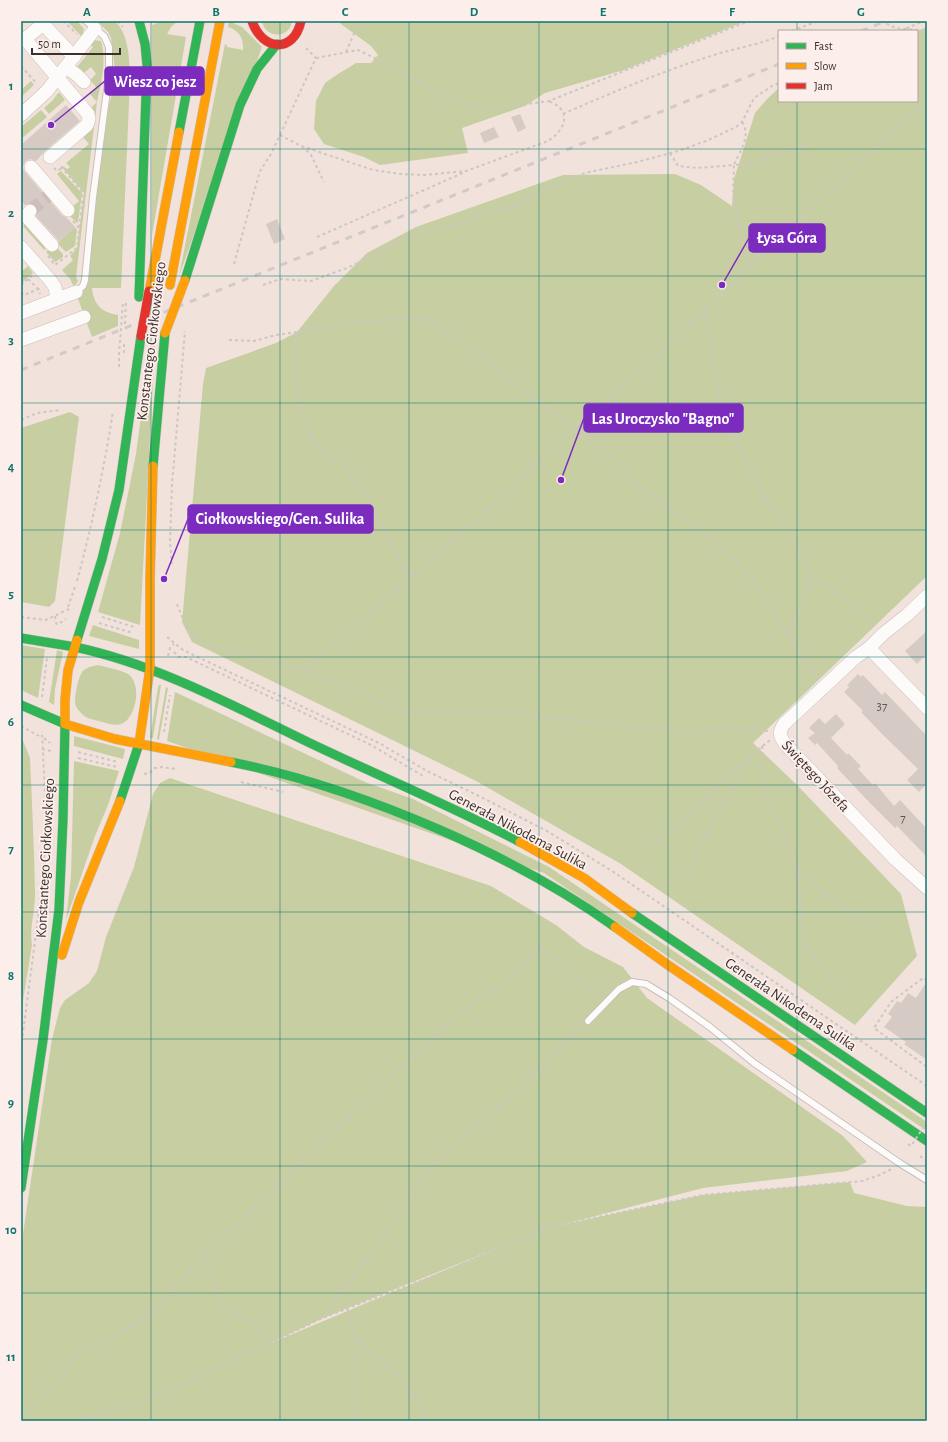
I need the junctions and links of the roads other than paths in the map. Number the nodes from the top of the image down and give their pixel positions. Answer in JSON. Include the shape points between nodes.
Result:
{"nodes":[{"id":1,"x":139,"y":21,"type":"edge"},
{"id":2,"x":200,"y":21,"type":"edge"},
{"id":3,"x":220,"y":21,"type":"edge"},
{"id":4,"x":301,"y":21,"type":"edge"},
{"id":5,"x":251,"y":22,"type":"edge"},
{"id":6,"x":90,"y":25,"type":"edge"},
{"id":7,"x":277,"y":44,"type":"junction"},
{"id":8,"x":70,"y":62,"type":"junction"},
{"id":9,"x":55,"y":74,"type":"junction"},
{"id":10,"x":84,"y":82,"type":"dead end"},
{"id":11,"x":21,"y":115,"type":"edge"},
{"id":12,"x":50,"y":157,"type":"dead end"},
{"id":13,"x":31,"y":167,"type":"dead end"},
{"id":14,"x":68,"y":210,"type":"dead end"},
{"id":15,"x":24,"y":214,"type":"edge"},
{"id":16,"x":52,"y":245,"type":"dead end"},
{"id":17,"x":21,"y":247,"type":"edge"},
{"id":18,"x":76,"y":292,"type":"joint"},
{"id":19,"x":57,"y":299,"type":"junction"},
{"id":20,"x":21,"y":313,"type":"edge"},
{"id":21,"x":84,"y":317,"type":"dead end"},
{"id":22,"x":141,"y":336,"type":"junction"},
{"id":23,"x":165,"y":336,"type":"junction"},
{"id":24,"x":22,"y":337,"type":"edge"},
{"id":25,"x":927,"y":596,"type":"edge"},
{"id":26,"x":21,"y":638,"type":"edge"},
{"id":27,"x":75,"y":647,"type":"junction"},
{"id":28,"x":869,"y":648,"type":"junction"},
{"id":29,"x":150,"y":668,"type":"junction"},
{"id":30,"x":21,"y":705,"type":"edge"},
{"id":31,"x":927,"y":708,"type":"edge"},
{"id":32,"x":65,"y":724,"type":"junction"},
{"id":33,"x":138,"y":744,"type":"junction"},
{"id":34,"x":927,"y":888,"type":"edge"},
{"id":35,"x":664,"y":934,"type":"junction"},
{"id":36,"x":690,"y":943,"type":"dead end"},
{"id":37,"x":753,"y":986,"type":"dead end"},
{"id":38,"x":784,"y":1016,"type":"junction"},
{"id":39,"x":588,"y":1021,"type":"road end"},
{"id":40,"x":43,"y":1040,"type":"junction"},
{"id":41,"x":927,"y":1113,"type":"edge"},
{"id":42,"x":927,"y":1141,"type":"edge"},
{"id":43,"x":927,"y":1180,"type":"edge"},
{"id":44,"x":21,"y":1188,"type":"edge"}],
"edges":[{"from":1,"to":22,"type":"main road","bridge":true,"via":[[147,65],[139,297]]},
{"from":2,"to":22,"type":"main road","name":"Konstantego Ciołkowskiego","bridge":true},
{"from":3,"to":23,"type":"main road","name":"Konstantego Ciołkowskiego","bridge":true,"via":[[169,293]]},
{"from":4,"to":7,"type":"main road","via":[[301,27],[295,37],[286,43]]},
{"from":5,"to":7,"type":"main road","via":[[260,38],[268,43]]},
{"from":6,"to":8,"type":"street","via":[[85,42]]},
{"from":6,"to":18,"type":"lane","via":[[104,36],[108,47],[109,75],[85,280],[84,286]]},
{"from":7,"to":23,"type":"main road","bridge":true,"via":[[257,69],[240,105]]},
{"from":8,"to":9,"type":"street"},
{"from":8,"to":9,"type":"street","via":[[43,24],[24,39]]},
{"from":8,"to":10,"type":"street"},
{"from":9,"to":11,"type":"street","via":[[47,91]]},
{"from":9,"to":12,"type":"street","via":[[88,114],[89,119],[87,125]]},
{"from":13,"to":14,"type":"street","via":[[50,194]]},
{"from":15,"to":16,"type":"street"},
{"from":17,"to":19,"type":"street","via":[[53,284]]},
{"from":18,"to":19,"type":"street"},
{"from":19,"to":20,"type":"street"},
{"from":21,"to":24,"type":"street"},
{"from":22,"to":27,"type":"main road","name":"Konstantego Ciołkowskiego","via":[[115,507]]},
{"from":23,"to":29,"type":"main road","name":"Konstantego Ciołkowskiego","via":[[152,488]]},
{"from":25,"to":28,"type":"street","name":"Świętego Józefa"},
{"from":26,"to":27,"type":"main road"},
{"from":27,"to":29,"type":"main road","name":"Generała Nikodema Sulika"},
{"from":27,"to":32,"type":"main road","name":"Konstantego Ciołkowskiego","via":[[68,670]]},
{"from":28,"to":31,"type":"street"},
{"from":28,"to":34,"type":"street","name":"Świętego Józefa","via":[[784,724],[780,736],[895,859]]},
{"from":29,"to":33,"type":"main road","name":"Konstantego Ciołkowskiego"},
{"from":29,"to":35,"type":"main road","name":"Generała Nikodema Sulika","via":[[501,832],[584,878]]},
{"from":30,"to":32,"type":"main road"},
{"from":32,"to":33,"type":"main road"},
{"from":32,"to":40,"type":"main road","name":"Konstantego Ciołkowskiego","via":[[59,909]]},
{"from":33,"to":40,"type":"main road","name":"Konstantego Ciołkowskiego","via":[[117,812],[81,895],[67,938]]},
{"from":33,"to":42,"type":"main road","via":[[263,768],[319,784],[379,804],[488,852],[584,906],[668,966]]},
{"from":35,"to":36,"type":"lane"},
{"from":35,"to":38,"type":"main road","name":"Generała Nikodema Sulika"},
{"from":37,"to":38,"type":"lane"},
{"from":38,"to":41,"type":"main road","name":"Generała Nikodema Sulika"},
{"from":39,"to":43,"type":"lane","via":[[619,989],[632,982],[651,987],[710,1027],[754,1063]]},
{"from":40,"to":44,"type":"main road","name":"Konstantego Ciołkowskiego"}]}
